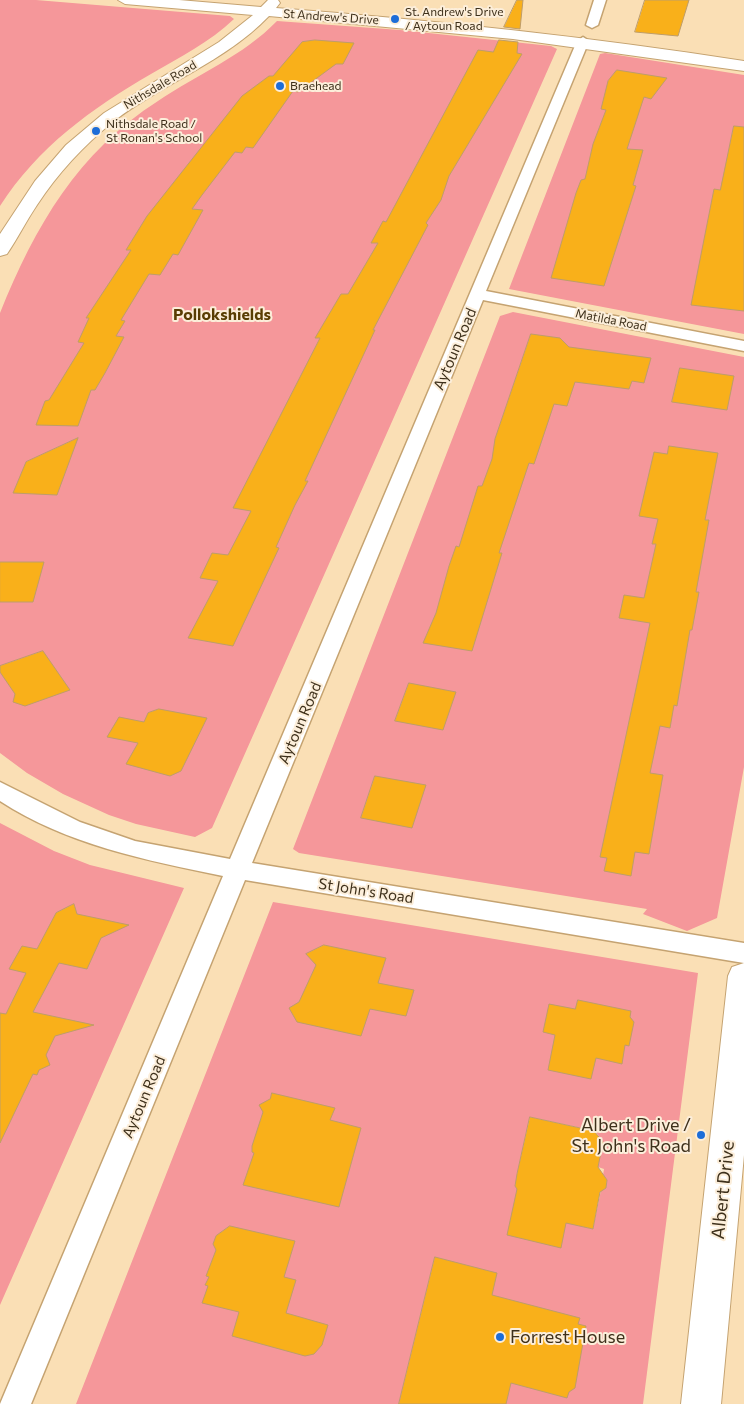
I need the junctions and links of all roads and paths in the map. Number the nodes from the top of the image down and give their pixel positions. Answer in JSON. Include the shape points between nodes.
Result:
{"nodes":[{"id":1,"x":125,"y":0,"type":"edge"},
{"id":2,"x":600,"y":0,"type":"edge"},
{"id":3,"x":270,"y":6,"type":"edge"},
{"id":4,"x":587,"y":33,"type":"junction"},
{"id":5,"x":744,"y":66,"type":"edge"},
{"id":6,"x":0,"y":250,"type":"edge"},
{"id":7,"x":478,"y":294,"type":"junction"},
{"id":8,"x":744,"y":346,"type":"edge"},
{"id":9,"x":0,"y":790,"type":"edge"},
{"id":10,"x":238,"y":870,"type":"junction"},
{"id":11,"x":744,"y":953,"type":"edge"},
{"id":12,"x":744,"y":976,"type":"edge"},
{"id":13,"x":16,"y":1404,"type":"edge"},
{"id":14,"x":701,"y":1404,"type":"edge"}],
"edges":[{"from":1,"to":3,"type":"street","name":"St Andrew's Drive"},
{"from":2,"to":4,"type":"street","name":"Aytoun Road"},
{"from":3,"to":4,"type":"street","name":"St Andrew's Drive","via":[[414,23]]},
{"from":3,"to":6,"type":"street","name":"Nithsdale Road","via":[[234,40],[132,101],[90,132],[44,179]]},
{"from":4,"to":5,"type":"street","name":"St Andrew's Drive"},
{"from":4,"to":7,"type":"street","name":"Aytoun Road"},
{"from":7,"to":8,"type":"street","name":"Matilda Road"},
{"from":7,"to":10,"type":"street","name":"Aytoun Road"},
{"from":9,"to":10,"type":"street","name":"St John's Road","via":[[44,815],[103,841]]},
{"from":10,"to":11,"type":"street","name":"St John's Road"},
{"from":10,"to":13,"type":"street","name":"Aytoun Road"},
{"from":12,"to":14,"type":"street","name":"Albert Drive"}]}
